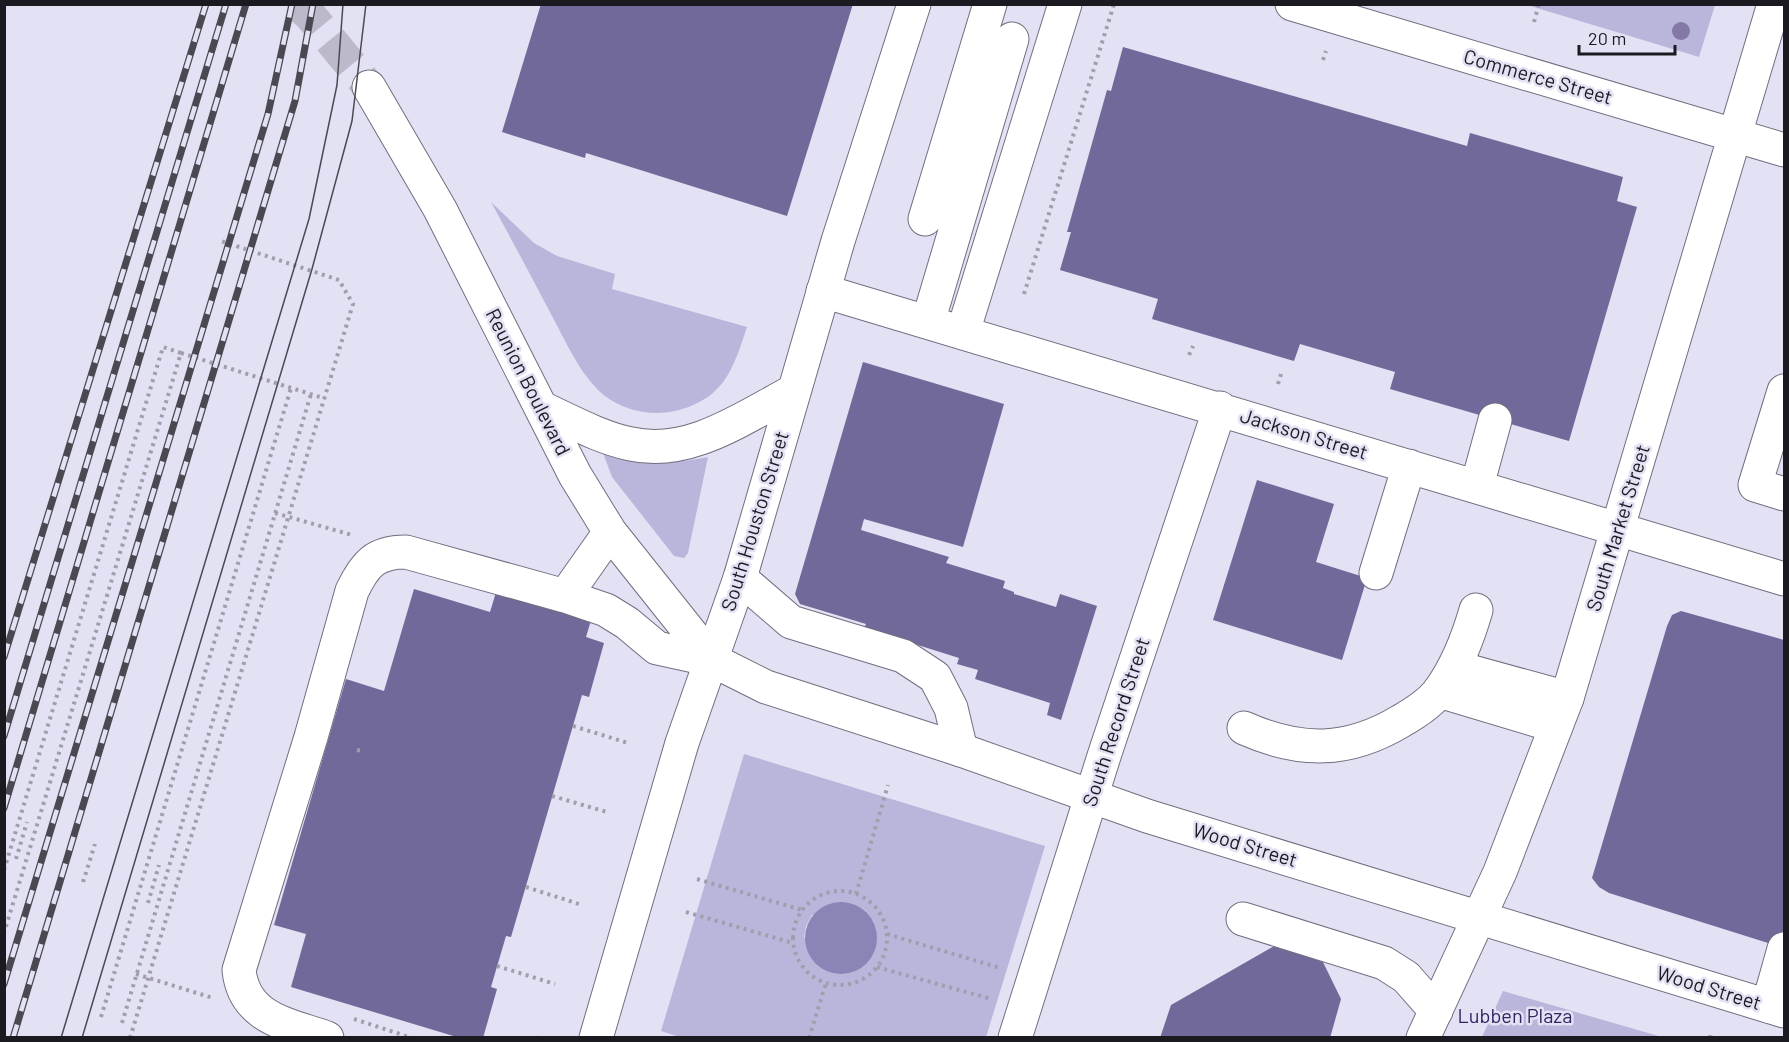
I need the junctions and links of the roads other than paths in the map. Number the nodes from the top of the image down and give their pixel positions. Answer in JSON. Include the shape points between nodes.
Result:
{"nodes":[{"id":1,"x":914,"y":4,"type":"edge"},
{"id":2,"x":990,"y":4,"type":"edge"},
{"id":3,"x":1065,"y":4,"type":"edge"},
{"id":4,"x":1292,"y":4,"type":"edge"},
{"id":5,"x":1774,"y":4,"type":"edge"},
{"id":6,"x":1012,"y":39,"type":"dead end"},
{"id":7,"x":369,"y":87,"type":"tunnel mouth"},
{"id":8,"x":1735,"y":134,"type":"junction"},
{"id":9,"x":1785,"y":150,"type":"edge"},
{"id":10,"x":925,"y":219,"type":"dead end"},
{"id":11,"x":823,"y":291,"type":"junction"},
{"id":12,"x":928,"y":322,"type":"junction"},
{"id":13,"x":963,"y":332,"type":"junction"},
{"id":14,"x":794,"y":391,"type":"junction"},
{"id":15,"x":1785,"y":391,"type":"edge"},
{"id":16,"x":542,"y":408,"type":"junction"},
{"id":17,"x":1220,"y":408,"type":"junction"},
{"id":18,"x":1495,"y":420,"type":"dead end"},
{"id":19,"x":1408,"y":466,"type":"junction"},
{"id":20,"x":1477,"y":486,"type":"junction"},
{"id":21,"x":1785,"y":494,"type":"edge"},
{"id":22,"x":1619,"y":529,"type":"junction"},
{"id":23,"x":610,"y":532,"type":"junction"},
{"id":24,"x":1376,"y":573,"type":"dead end"},
{"id":25,"x":740,"y":578,"type":"junction"},
{"id":26,"x":1785,"y":579,"type":"edge"},
{"id":27,"x":565,"y":596,"type":"junction"},
{"id":28,"x":1476,"y":610,"type":"dead end"},
{"id":29,"x":712,"y":660,"type":"junction"},
{"id":30,"x":1447,"y":679,"type":"junction"},
{"id":31,"x":1562,"y":712,"type":"junction"},
{"id":32,"x":1244,"y":728,"type":"dead end"},
{"id":33,"x":961,"y":750,"type":"junction"},
{"id":34,"x":1092,"y":795,"type":"junction"},
{"id":35,"x":1479,"y":917,"type":"junction"},
{"id":36,"x":1244,"y":919,"type":"dead end"},
{"id":37,"x":1785,"y":949,"type":"edge"},
{"id":38,"x":1776,"y":1009,"type":"edge"},
{"id":39,"x":1429,"y":1024,"type":"edge"},
{"id":40,"x":327,"y":1038,"type":"edge"},
{"id":41,"x":596,"y":1038,"type":"edge"},
{"id":42,"x":1015,"y":1038,"type":"edge"}],
"edges":[{"from":1,"to":11,"type":"main road","name":"South Houston Street"},
{"from":2,"to":10,"type":"main road"},
{"from":3,"to":13,"type":"main road"},
{"from":4,"to":8,"type":"main road","name":"Commerce Street"},
{"from":5,"to":8,"type":"main road","name":"South Market Street"},
{"from":6,"to":12,"type":"main road"},
{"from":7,"to":16,"type":"main road","name":"Reunion Boulevard","via":[[440,209]]},
{"from":8,"to":9,"type":"main road","name":"Commerce Street"},
{"from":8,"to":22,"type":"main road","name":"South Market Street"},
{"from":11,"to":12,"type":"main road","name":"Jackson Street"},
{"from":11,"to":14,"type":"main road","name":"South Houston Street"},
{"from":12,"to":13,"type":"main road","name":"Jackson Street"},
{"from":13,"to":17,"type":"main road","name":"Jackson Street"},
{"from":14,"to":16,"type":"main road","via":[[703,438],[670,448],[629,444]]},
{"from":14,"to":25,"type":"main road","name":"South Houston Street"},
{"from":15,"to":21,"type":"main road","via":[[1755,485]]},
{"from":16,"to":23,"type":"main road","name":"Reunion Boulevard","via":[[575,475]]},
{"from":17,"to":19,"type":"main road","name":"Jackson Street"},
{"from":17,"to":34,"type":"main road","name":"South Record Street"},
{"from":18,"to":20,"type":"main road"},
{"from":19,"to":20,"type":"main road","name":"Jackson Street"},
{"from":19,"to":24,"type":"main road"},
{"from":20,"to":22,"type":"main road","name":"Jackson Street"},
{"from":22,"to":26,"type":"main road","name":"Jackson Street"},
{"from":22,"to":31,"type":"main road","name":"South Market Street"},
{"from":23,"to":27,"type":"main road"},
{"from":23,"to":29,"type":"main road","name":"Reunion Boulevard"},
{"from":25,"to":29,"type":"main road","name":"South Houston Street"},
{"from":25,"to":33,"type":"main road","via":[[792,622],[903,656],[935,677],[951,708]]},
{"from":27,"to":29,"type":"main road","via":[[606,610],[657,648]]},
{"from":27,"to":40,"type":"main road","via":[[406,552],[389,552],[361,572],[352,591],[239,970],[241,986],[255,1008],[271,1018]]},
{"from":28,"to":30,"type":"main road","via":[[1468,637]]},
{"from":29,"to":33,"type":"main road","name":"Wood Street","via":[[766,687]]},
{"from":29,"to":41,"type":"main road","name":"South Houston Street","via":[[682,743]]},
{"from":30,"to":31,"type":"main road"},
{"from":30,"to":32,"type":"main road","via":[[1417,712],[1355,743],[1298,745],[1268,739]]},
{"from":31,"to":35,"type":"main road","name":"South Market Street"},
{"from":33,"to":34,"type":"main road","name":"Wood Street"},
{"from":34,"to":35,"type":"main road","name":"Wood Street","via":[[1147,816]]},
{"from":34,"to":42,"type":"main road","name":"South Record Street"},
{"from":35,"to":38,"type":"main road","name":"Wood Street"},
{"from":35,"to":39,"type":"main road","name":"South Market Street"},
{"from":36,"to":39,"type":"main road","via":[[1384,963],[1406,977]]},
{"from":37,"to":38,"type":"main road"}]}
